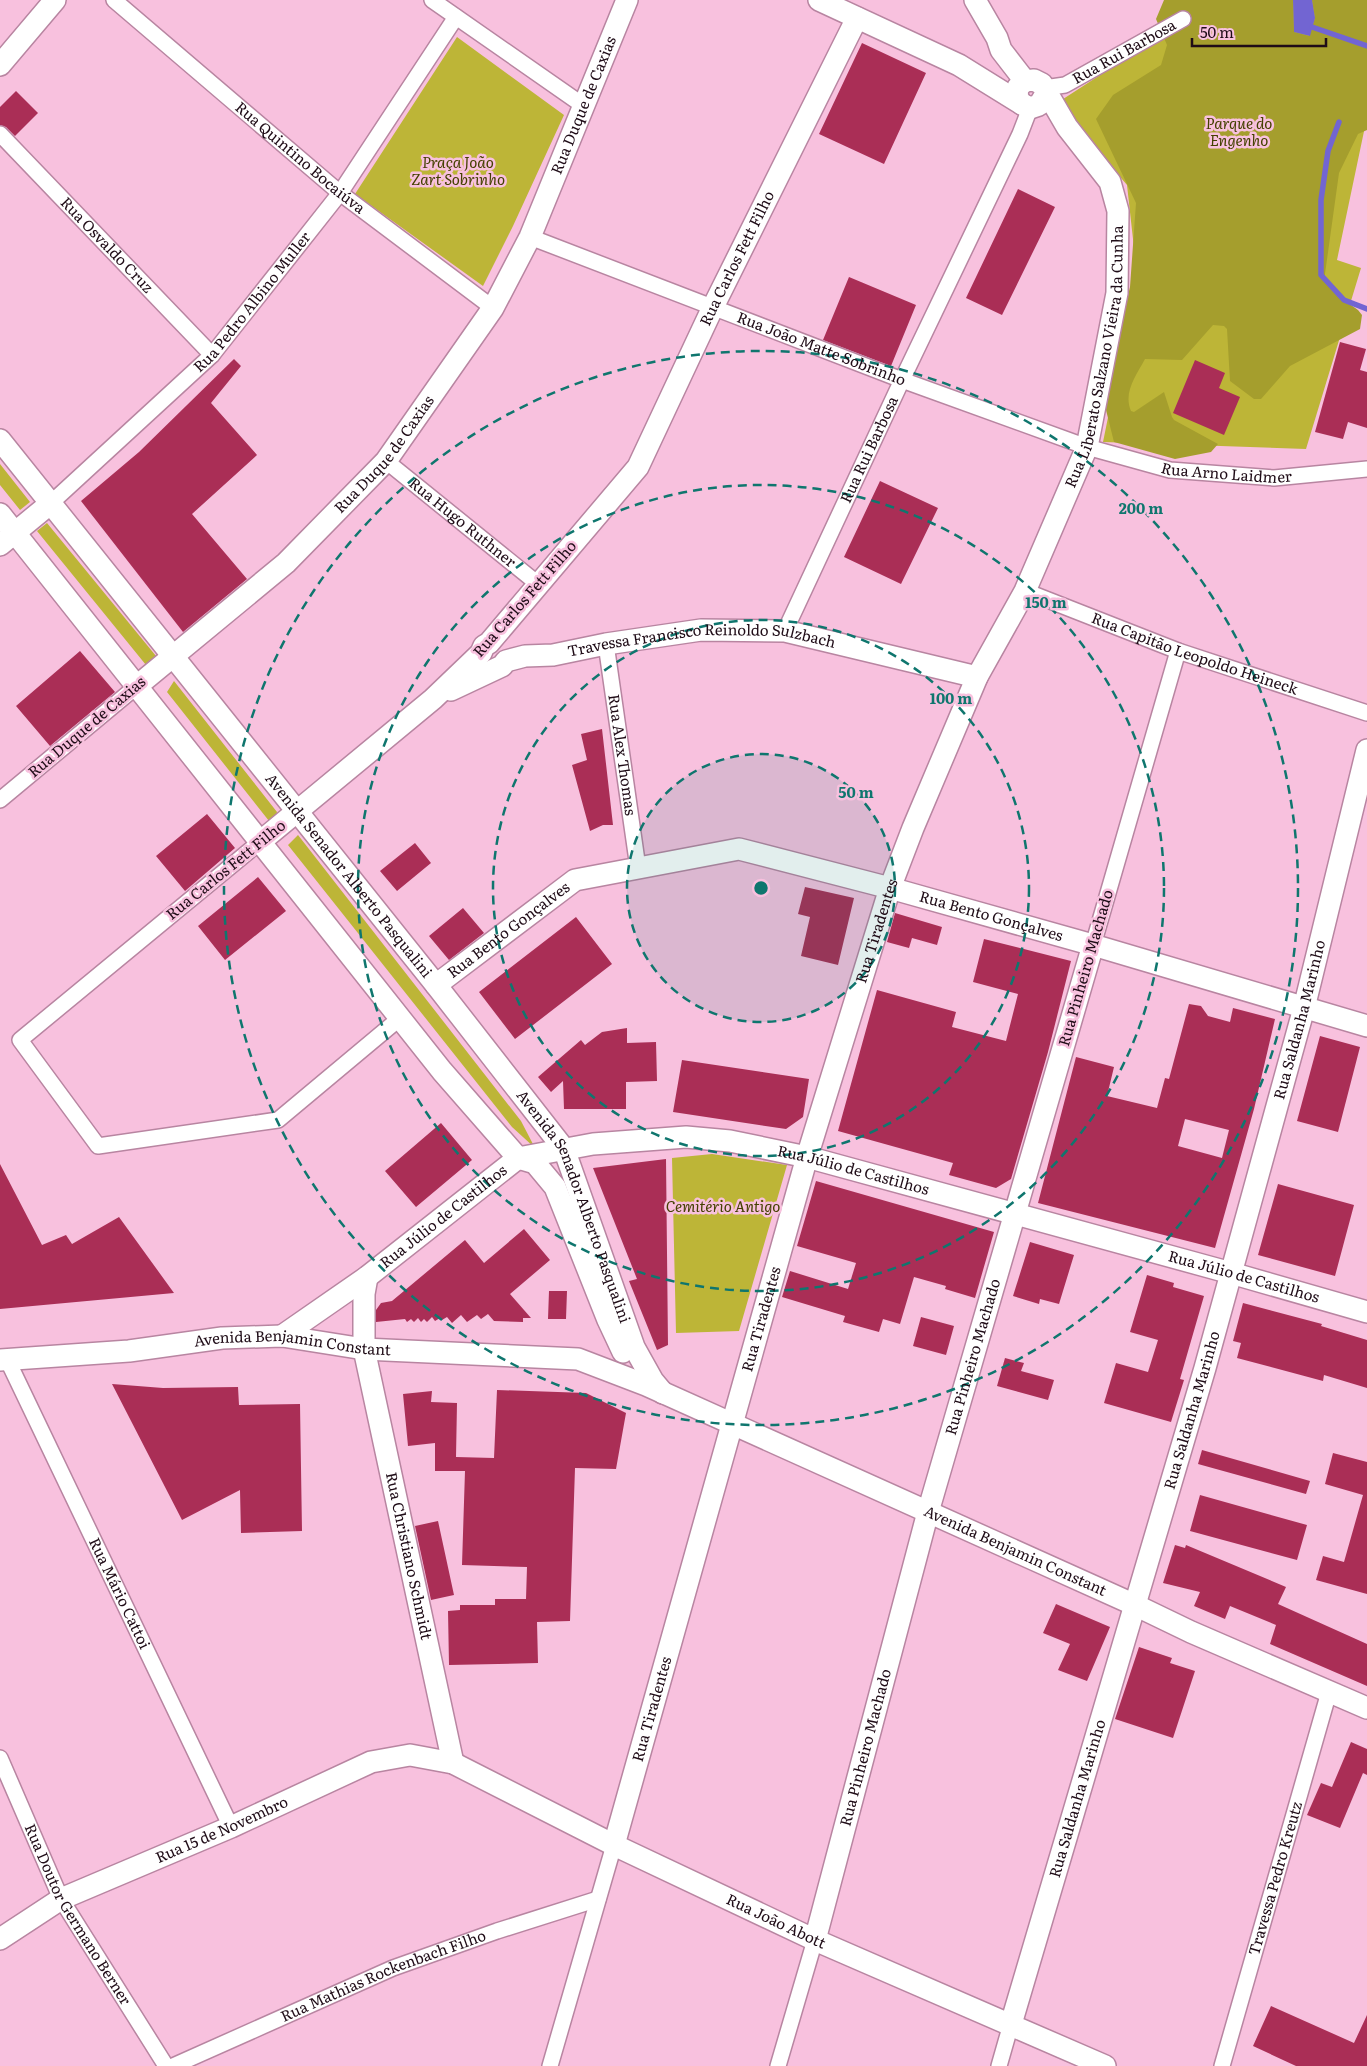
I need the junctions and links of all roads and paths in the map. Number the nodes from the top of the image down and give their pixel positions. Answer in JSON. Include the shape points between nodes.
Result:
{"nodes":[{"id":1,"x":55,"y":0,"type":"edge"},
{"id":2,"x":114,"y":0,"type":"edge"},
{"id":3,"x":432,"y":0,"type":"edge"},
{"id":4,"x":627,"y":0,"type":"edge"},
{"id":5,"x":819,"y":0,"type":"edge"},
{"id":6,"x":975,"y":0,"type":"edge"},
{"id":7,"x":456,"y":17,"type":"junction"},
{"id":8,"x":857,"y":18,"type":"junction"},
{"id":9,"x":1183,"y":20,"type":"dead end"},
{"id":10,"x":0,"y":65,"type":"edge"},
{"id":11,"x":1033,"y":94,"type":"junction"},
{"id":12,"x":584,"y":106,"type":"junction"},
{"id":13,"x":0,"y":134,"type":"edge"},
{"id":14,"x":340,"y":193,"type":"junction"},
{"id":15,"x":530,"y":237,"type":"junction"},
{"id":16,"x":713,"y":307,"type":"junction"},
{"id":17,"x":493,"y":308,"type":"junction"},
{"id":18,"x":212,"y":355,"type":"junction"},
{"id":19,"x":902,"y":380,"type":"junction"},
{"id":20,"x":0,"y":440,"type":"edge"},
{"id":21,"x":1087,"y":448,"type":"junction"},
{"id":22,"x":386,"y":461,"type":"junction"},
{"id":23,"x":1367,"y":469,"type":"edge"},
{"id":24,"x":51,"y":504,"type":"junction"},
{"id":25,"x":0,"y":514,"type":"edge"},
{"id":26,"x":8,"y":539,"type":"edge"},
{"id":27,"x":538,"y":584,"type":"junction"},
{"id":28,"x":1025,"y":591,"type":"junction"},
{"id":29,"x":786,"y":631,"type":"junction"},
{"id":30,"x":606,"y":644,"type":"junction"},
{"id":31,"x":1178,"y":651,"type":"junction"},
{"id":32,"x":501,"y":653,"type":"junction"},
{"id":33,"x":173,"y":656,"type":"junction"},
{"id":34,"x":977,"y":677,"type":"junction"},
{"id":35,"x":137,"y":686,"type":"junction"},
{"id":36,"x":433,"y":699,"type":"joint"},
{"id":37,"x":1367,"y":713,"type":"edge"},
{"id":38,"x":1367,"y":750,"type":"edge"},
{"id":39,"x":0,"y":800,"type":"edge"},
{"id":40,"x":297,"y":812,"type":"junction"},
{"id":41,"x":260,"y":842,"type":"junction"},
{"id":42,"x":638,"y":868,"type":"junction"},
{"id":43,"x":890,"y":888,"type":"junction"},
{"id":44,"x":1093,"y":946,"type":"junction"},
{"id":45,"x":436,"y":985,"type":"junction"},
{"id":46,"x":1304,"y":1008,"type":"junction"},
{"id":47,"x":400,"y":1018,"type":"junction"},
{"id":48,"x":1367,"y":1026,"type":"edge"},
{"id":49,"x":564,"y":1148,"type":"junction"},
{"id":50,"x":806,"y":1157,"type":"junction"},
{"id":51,"x":518,"y":1158,"type":"junction"},
{"id":52,"x":1016,"y":1214,"type":"junction"},
{"id":53,"x":1231,"y":1273,"type":"junction"},
{"id":54,"x":367,"y":1278,"type":"junction"},
{"id":55,"x":1367,"y":1312,"type":"edge"},
{"id":56,"x":282,"y":1336,"type":"junction"},
{"id":57,"x":627,"y":1339,"type":"junction"},
{"id":58,"x":364,"y":1349,"type":"junction"},
{"id":59,"x":4,"y":1360,"type":"edge"},
{"id":60,"x":584,"y":1361,"type":"junction"},
{"id":61,"x":655,"y":1389,"type":"junction"},
{"id":62,"x":732,"y":1424,"type":"junction"},
{"id":63,"x":928,"y":1512,"type":"junction"},
{"id":64,"x":1135,"y":1605,"type":"junction"},
{"id":65,"x":1329,"y":1692,"type":"junction"},
{"id":66,"x":1367,"y":1708,"type":"edge"},
{"id":67,"x":0,"y":1758,"type":"edge"},
{"id":68,"x":453,"y":1763,"type":"junction"},
{"id":69,"x":231,"y":1827,"type":"junction"},
{"id":70,"x":614,"y":1846,"type":"junction"},
{"id":71,"x":61,"y":1899,"type":"junction"},
{"id":72,"x":598,"y":1899,"type":"junction"},
{"id":73,"x":0,"y":1939,"type":"edge"},
{"id":74,"x":815,"y":1940,"type":"junction"},
{"id":75,"x":1010,"y":2024,"type":"junction"},
{"id":76,"x":166,"y":2066,"type":"edge"},
{"id":77,"x":173,"y":2066,"type":"edge"},
{"id":78,"x":550,"y":2066,"type":"edge"},
{"id":79,"x":778,"y":2066,"type":"edge"},
{"id":80,"x":1000,"y":2066,"type":"edge"},
{"id":81,"x":1105,"y":2066,"type":"edge"},
{"id":82,"x":1222,"y":2066,"type":"edge"}],
"edges":[{"from":1,"to":10,"type":"street"},
{"from":2,"to":14,"type":"street","name":"Rua Quintino Bocaiúva"},
{"from":3,"to":7,"type":"street"},
{"from":4,"to":12,"type":"street","name":"Rua Duque de Caxias"},
{"from":5,"to":8,"type":"street"},
{"from":6,"to":11,"type":"street","name":"Rua Liberato Salzano Vieira da Cunha","via":[[997,38],[1014,47],[1031,65]]},
{"from":7,"to":12,"type":"street"},
{"from":7,"to":14,"type":"street","name":"Rua Pedro Albino Muller"},
{"from":8,"to":11,"type":"street","via":[[959,65],[1001,76]]},
{"from":8,"to":16,"type":"street","name":"Rua Carlos Fett Filho"},
{"from":9,"to":11,"type":"street","name":"Rua Rui Barbosa","via":[[1066,85]]},
{"from":11,"to":19,"type":"street","name":"Rua Rui Barbosa","via":[[1020,134]]},
{"from":11,"to":21,"type":"street","name":"Rua Liberato Salzano Vieira da Cunha","via":[[1067,127],[1110,182],[1118,211],[1117,293]]},
{"from":12,"to":15,"type":"street","name":"Rua Duque de Caxias"},
{"from":13,"to":18,"type":"street","name":"Rua Osvaldo Cruz"},
{"from":14,"to":17,"type":"street","name":"Rua Quintino Bocaiúva"},
{"from":14,"to":18,"type":"street","name":"Rua Pedro Albino Muller"},
{"from":15,"to":16,"type":"street","name":"Rua João Matte Sobrinho"},
{"from":15,"to":17,"type":"street","name":"Rua Duque de Caxias"},
{"from":16,"to":19,"type":"street","name":"Rua João Matte Sobrinho"},
{"from":16,"to":27,"type":"street","name":"Rua Carlos Fett Filho","via":[[638,467]]},
{"from":17,"to":22,"type":"street","name":"Rua Duque de Caxias"},
{"from":18,"to":24,"type":"street","name":"Rua Pedro Albino Muller"},
{"from":19,"to":21,"type":"street","name":"Rua João Matte Sobrinho"},
{"from":19,"to":29,"type":"street","name":"Rua Rui Barbosa"},
{"from":20,"to":24,"type":"street","name":"Avenida Senador Alberto Pasqualini"},
{"from":21,"to":23,"type":"street","name":"Rua Arno Laidmer","via":[[1170,470],[1274,478]]},
{"from":21,"to":28,"type":"street","name":"Rua Liberato Salzano Vieira da Cunha"},
{"from":22,"to":27,"type":"street","name":"Rua Hugo Ruthner"},
{"from":22,"to":33,"type":"street","name":"Rua Duque de Caxias","via":[[286,563]]},
{"from":24,"to":26,"type":"street","name":"Rua Pedro Albino Muller"},
{"from":24,"to":33,"type":"street","name":"Avenida Senador Alberto Pasqualini"},
{"from":25,"to":26,"type":"street","name":"Avenida Senador Alberto Pasqualini"},
{"from":26,"to":35,"type":"street","name":"Avenida Senador Alberto Pasqualini"},
{"from":27,"to":32,"type":"street","name":"Rua Carlos Fett Filho","via":[[517,608]]},
{"from":28,"to":31,"type":"street","name":"Rua Capitão Leopoldo Heineck"},
{"from":28,"to":34,"type":"street","name":"Rua Tiradentes"},
{"from":29,"to":30,"type":"street","name":"Travessa Francisco Reinoldo Sulzbach","via":[[701,630]]},
{"from":29,"to":34,"type":"street","name":"Travessa Francisco Reinoldo Sulzbach"},
{"from":30,"to":32,"type":"street","name":"Travessa Francisco Reinoldo Sulzbach","via":[[553,656]]},
{"from":30,"to":42,"type":"street","name":"Rua Alex Thomas"},
{"from":31,"to":37,"type":"street","name":"Rua Capitão Leopoldo Heineck"},
{"from":31,"to":44,"type":"street","name":"Rua Pinheiro Machado"},
{"from":32,"to":36,"type":"street","name":"Travessa Francisco Reinoldo Sulzbach"},
{"from":33,"to":35,"type":"street","name":"Rua Duque de Caxias"},
{"from":33,"to":40,"type":"street","name":"Avenida Senador Alberto Pasqualini"},
{"from":34,"to":43,"type":"street","name":"Rua Tiradentes"},
{"from":35,"to":39,"type":"street","name":"Rua Duque de Caxias"},
{"from":35,"to":41,"type":"street","name":"Avenida Senador Alberto Pasqualini"},
{"from":36,"to":40,"type":"street","name":"Rua Carlos Fett Filho"},
{"from":38,"to":46,"type":"street","name":"Rua Saldanha Marinho"},
{"from":40,"to":41,"type":"street","name":"Rua Carlos Fett Filho"},
{"from":40,"to":45,"type":"street","name":"Avenida Senador Alberto Pasqualini"},
{"from":41,"to":47,"type":"street","name":"Avenida Senador Alberto Pasqualini"},
{"from":41,"to":47,"type":"street","name":"Rua Carlos Fett Filho","via":[[20,1040],[98,1146],[278,1120]]},
{"from":42,"to":43,"type":"street","name":"Rua Bento Gonçalves","via":[[739,850]]},
{"from":42,"to":45,"type":"street","name":"Rua Bento Gonçalves","via":[[575,880]]},
{"from":43,"to":44,"type":"street","name":"Rua Bento Gonçalves"},
{"from":43,"to":50,"type":"street","name":"Rua Tiradentes"},
{"from":44,"to":46,"type":"street","name":"Rua Bento Gonçalves"},
{"from":44,"to":52,"type":"street","name":"Rua Pinheiro Machado"},
{"from":45,"to":49,"type":"street","name":"Avenida Senador Alberto Pasqualini"},
{"from":46,"to":48,"type":"street","name":"Rua Bento Gonçalves"},
{"from":46,"to":53,"type":"street","name":"Rua Saldanha Marinho"},
{"from":47,"to":51,"type":"street","name":"Avenida Senador Alberto Pasqualini"},
{"from":49,"to":50,"type":"street","name":"Rua Júlio de Castilhos","via":[[686,1137],[730,1141]]},
{"from":49,"to":51,"type":"street","name":"Rua Júlio de Castilhos"},
{"from":49,"to":57,"type":"street","name":"Avenida Senador Alberto Pasqualini"},
{"from":50,"to":52,"type":"street","name":"Rua Júlio de Castilhos"},
{"from":50,"to":62,"type":"street","name":"Rua Tiradentes"},
{"from":51,"to":54,"type":"street","name":"Rua Júlio de Castilhos"},
{"from":51,"to":57,"type":"street","name":"Avenida Senador Alberto Pasqualini","via":[[535,1163],[555,1187]]},
{"from":52,"to":53,"type":"street","name":"Rua Júlio de Castilhos"},
{"from":52,"to":63,"type":"street","name":"Rua Pinheiro Machado"},
{"from":53,"to":55,"type":"street","name":"Rua Júlio de Castilhos"},
{"from":53,"to":64,"type":"street","name":"Rua Saldanha Marinho"},
{"from":54,"to":56,"type":"street","name":"Rua Júlio de Castilhos"},
{"from":54,"to":58,"type":"street","name":"Rua Júlio de Castilhos"},
{"from":56,"to":58,"type":"street","name":"Avenida Benjamin Constant"},
{"from":56,"to":59,"type":"street","name":"Avenida Benjamin Constant","via":[[222,1338],[129,1351]]},
{"from":57,"to":60,"type":"street"},
{"from":57,"to":61,"type":"street","name":"Avenida Senador Alberto Pasqualini","via":[[632,1365]]},
{"from":58,"to":60,"type":"street","name":"Avenida Benjamin Constant"},
{"from":58,"to":68,"type":"street","name":"Rua Christiano Schmidt"},
{"from":59,"to":69,"type":"street","name":"Rua Mário Cattoi"},
{"from":60,"to":61,"type":"street","name":"Avenida Benjamin Constant"},
{"from":61,"to":62,"type":"street","name":"Avenida Benjamin Constant"},
{"from":62,"to":63,"type":"street","name":"Avenida Benjamin Constant"},
{"from":62,"to":70,"type":"street","name":"Rua Tiradentes"},
{"from":63,"to":64,"type":"street","name":"Avenida Benjamin Constant"},
{"from":63,"to":74,"type":"street","name":"Rua Pinheiro Machado"},
{"from":64,"to":65,"type":"street","name":"Avenida Benjamin Constant"},
{"from":64,"to":75,"type":"street","name":"Rua Saldanha Marinho"},
{"from":65,"to":66,"type":"street","name":"Avenida Benjamin Constant"},
{"from":65,"to":82,"type":"street","name":"Travessa Pedro Kreutz"},
{"from":67,"to":71,"type":"street","name":"Rua Doutor Germano Berner"},
{"from":68,"to":69,"type":"street","name":"Rua 15 de Novembro","via":[[410,1755],[371,1762]]},
{"from":68,"to":70,"type":"street","name":"Rua João Abott"},
{"from":69,"to":71,"type":"street","name":"Rua 15 de Novembro"},
{"from":70,"to":72,"type":"street","name":"Rua Tiradentes"},
{"from":70,"to":74,"type":"street","name":"Rua João Abott"},
{"from":71,"to":73,"type":"street","name":"Rua 15 de Novembro"},
{"from":71,"to":76,"type":"street","name":"Rua Doutor Germano Berner"},
{"from":72,"to":77,"type":"street","name":"Rua Mathias Rockenbach Filho","via":[[393,1968]]},
{"from":72,"to":78,"type":"street","name":"Rua Tiradentes"},
{"from":74,"to":75,"type":"street","name":"Rua João Abott"},
{"from":74,"to":79,"type":"street","name":"Rua Pinheiro Machado"},
{"from":75,"to":80,"type":"street","name":"Rua Saldanha Marinho"},
{"from":75,"to":81,"type":"street","name":"Rua João Abott"}]}
